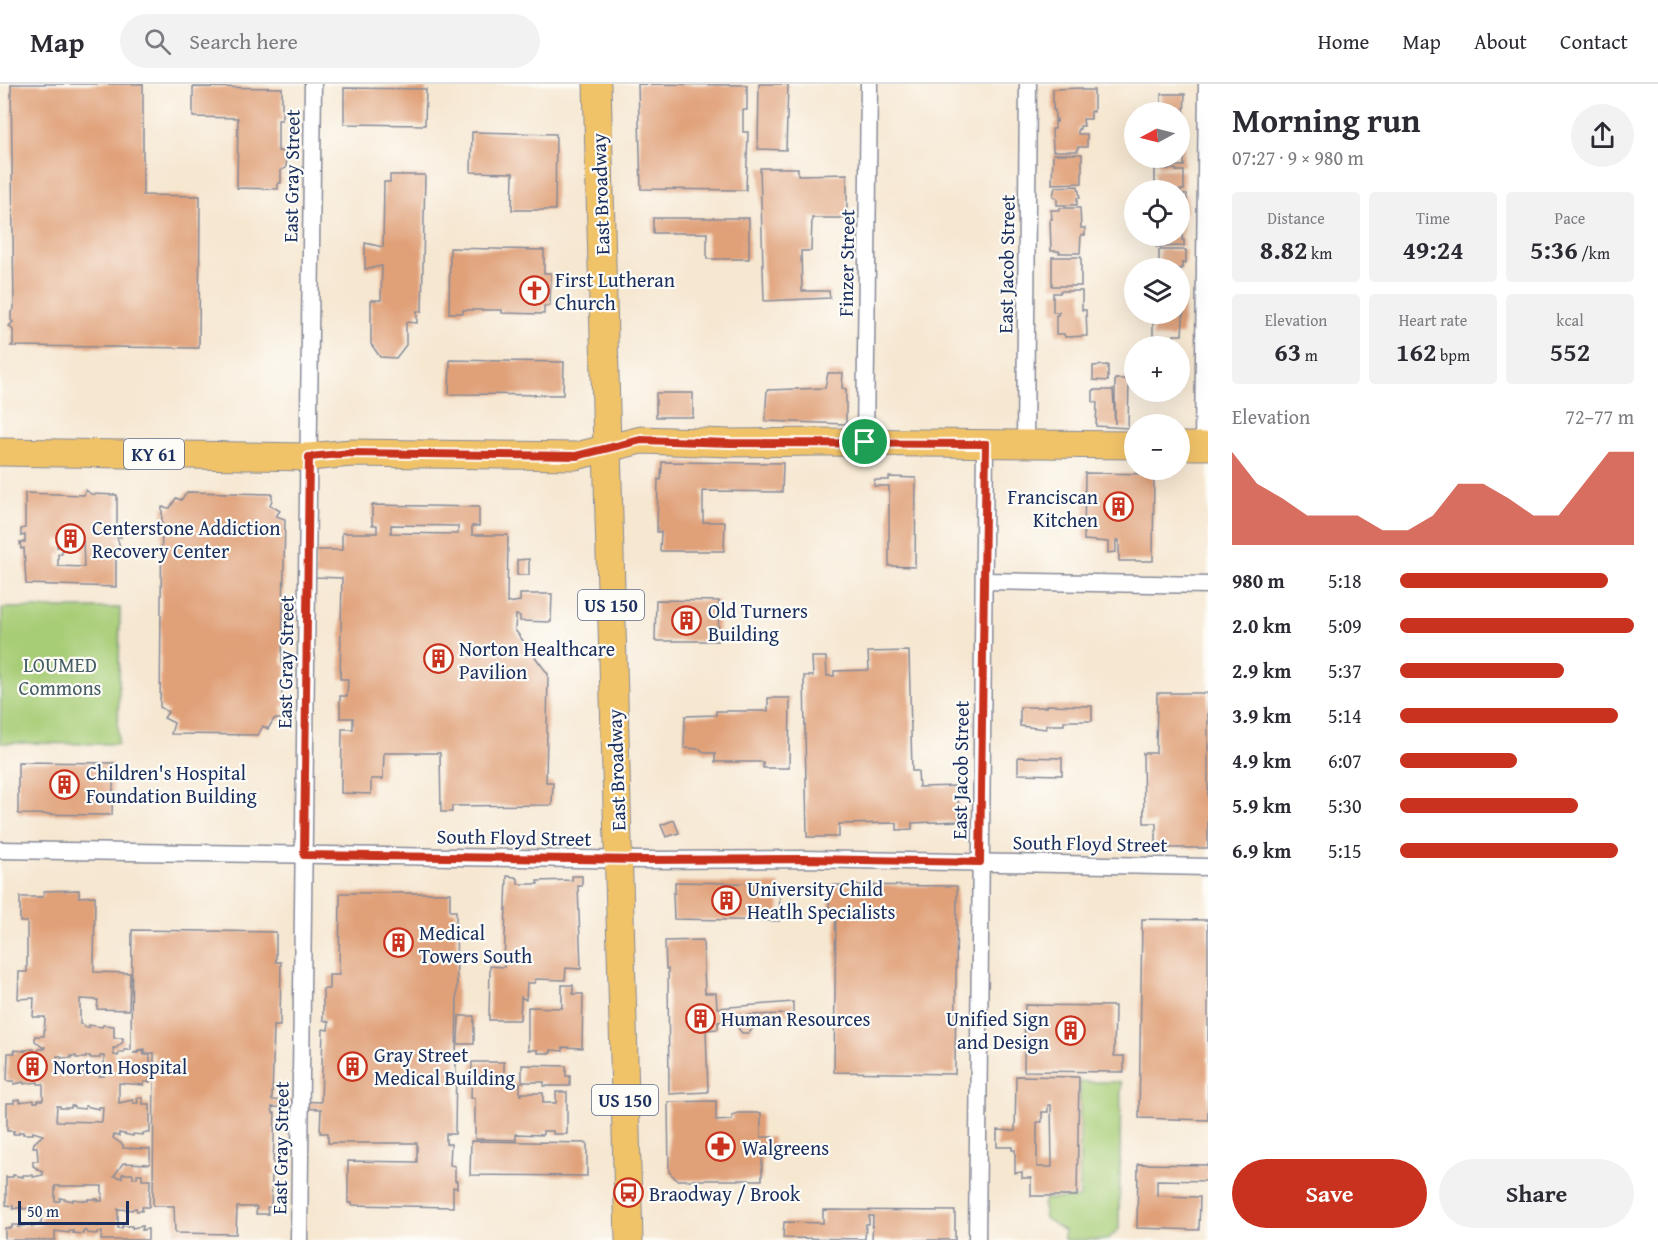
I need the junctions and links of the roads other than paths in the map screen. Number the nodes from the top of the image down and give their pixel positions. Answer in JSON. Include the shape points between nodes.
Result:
{"nodes":[{"id":1,"x":314,"y":84,"type":"edge"},
{"id":2,"x":597,"y":84,"type":"edge"},
{"id":3,"x":869,"y":84,"type":"edge"},
{"id":4,"x":1028,"y":84,"type":"edge"},
{"id":5,"x":1207,"y":84,"type":"edge"},
{"id":6,"x":865,"y":442,"type":"junction"},
{"id":7,"x":986,"y":444,"type":"junction"},
{"id":8,"x":1025,"y":444,"type":"junction"},
{"id":9,"x":1124,"y":445,"type":"edge"},
{"id":10,"x":1197,"y":446,"type":"edge"},
{"id":11,"x":607,"y":448,"type":"junction"},
{"id":12,"x":0,"y":452,"type":"edge"},
{"id":13,"x":309,"y":457,"type":"junction"},
{"id":14,"x":984,"y":582,"type":"junction"},
{"id":15,"x":1208,"y":585,"type":"edge"},
{"id":16,"x":0,"y":850,"type":"edge"},
{"id":17,"x":304,"y":855,"type":"junction"},
{"id":18,"x":618,"y":860,"type":"junction"},
{"id":19,"x":980,"y":862,"type":"junction"},
{"id":20,"x":1208,"y":867,"type":"edge"},
{"id":21,"x":299,"y":1240,"type":"edge"},
{"id":22,"x":629,"y":1240,"type":"edge"},
{"id":23,"x":977,"y":1240,"type":"edge"}],
"edges":[{"from":1,"to":13,"type":"street","name":"East Gray Street"},
{"from":2,"to":11,"type":"main road","name":"East Broadway","number":"US 150"},
{"from":3,"to":6,"type":"street","name":"Finzer Street"},
{"from":4,"to":8,"type":"street","name":"East Jacob Street"},
{"from":5,"to":10,"type":"street"},
{"from":6,"to":7,"type":"main road","number":"KY 61"},
{"from":6,"to":11,"type":"main road","number":"KY 61","via":[[641,440]]},
{"from":7,"to":8,"type":"main road","number":"KY 61"},
{"from":7,"to":14,"type":"street","name":"East Jacob Street"},
{"from":8,"to":9,"type":"main road","number":"KY 61"},
{"from":11,"to":13,"type":"main road","number":"KY 61","via":[[576,456],[351,453]]},
{"from":11,"to":18,"type":"main road","name":"East Broadway","number":"US 150"},
{"from":12,"to":13,"type":"main road","number":"KY 61"},
{"from":13,"to":17,"type":"street","name":"East Gray Street"},
{"from":14,"to":15,"type":"street"},
{"from":14,"to":19,"type":"street","name":"East Jacob Street"},
{"from":16,"to":17,"type":"street","name":"South Floyd Street"},
{"from":17,"to":18,"type":"street","name":"South Floyd Street"},
{"from":17,"to":21,"type":"street","name":"East Gray Street"},
{"from":18,"to":19,"type":"street","name":"South Floyd Street"},
{"from":18,"to":22,"type":"main road","name":"East Broadway","number":"US 150"},
{"from":19,"to":20,"type":"street","name":"South Floyd Street"},
{"from":19,"to":23,"type":"street","name":"East Jacob Street"}]}
